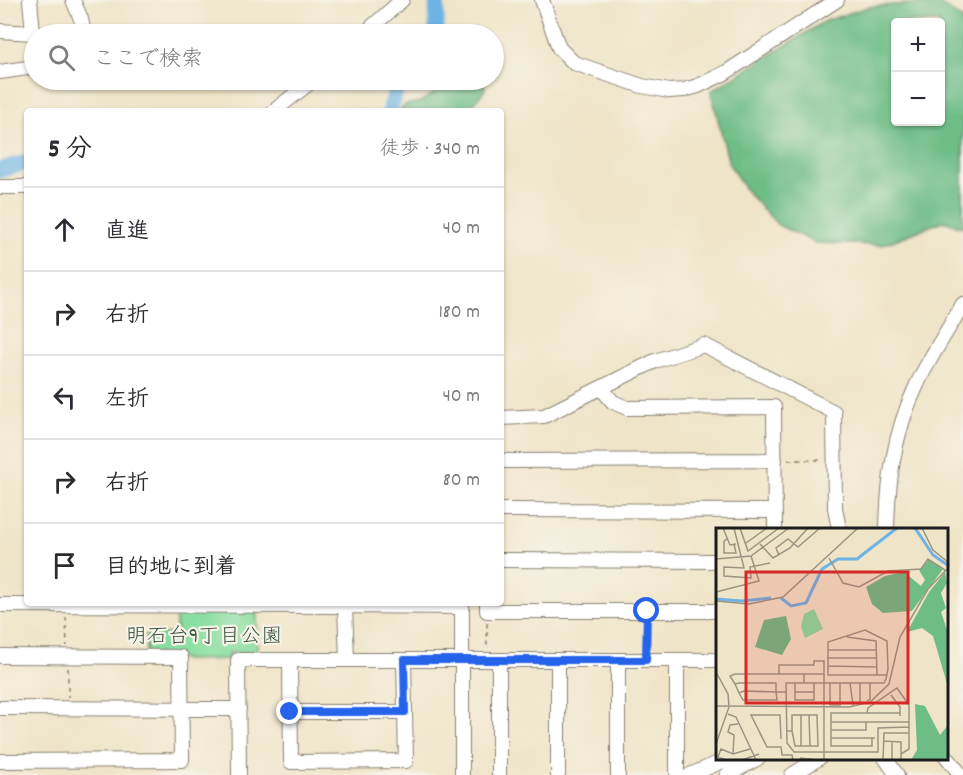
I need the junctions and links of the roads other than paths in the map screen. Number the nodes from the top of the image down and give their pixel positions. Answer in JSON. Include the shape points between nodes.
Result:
{"nodes":[{"id":1,"x":30,"y":0,"type":"edge"},
{"id":2,"x":73,"y":0,"type":"edge"},
{"id":3,"x":402,"y":0,"type":"edge"},
{"id":4,"x":542,"y":0,"type":"edge"},
{"id":5,"x":837,"y":0,"type":"edge"},
{"id":6,"x":32,"y":24,"type":"edge"},
{"id":7,"x":82,"y":24,"type":"edge"},
{"id":8,"x":375,"y":24,"type":"edge"},
{"id":9,"x":0,"y":31,"type":"edge"},
{"id":10,"x":24,"y":32,"type":"edge"},
{"id":11,"x":24,"y":68,"type":"edge"},
{"id":12,"x":0,"y":72,"type":"edge"},
{"id":13,"x":300,"y":90,"type":"edge"},
{"id":14,"x":278,"y":108,"type":"edge"},
{"id":15,"x":0,"y":187,"type":"edge"},
{"id":16,"x":24,"y":187,"type":"edge"},
{"id":17,"x":963,"y":304,"type":"edge"},
{"id":18,"x":601,"y":388,"type":"junction"},
{"id":19,"x":504,"y":417,"type":"edge"},
{"id":20,"x":775,"y":460,"type":"junction"},
{"id":21,"x":504,"y":461,"type":"edge"},
{"id":22,"x":504,"y":510,"type":"edge"},
{"id":23,"x":775,"y":511,"type":"junction"},
{"id":24,"x":775,"y":528,"type":"edge"},
{"id":25,"x":839,"y":528,"type":"edge"},
{"id":26,"x":887,"y":528,"type":"edge"},
{"id":27,"x":504,"y":560,"type":"edge"},
{"id":28,"x":716,"y":561,"type":"edge"},
{"id":29,"x":0,"y":605,"type":"edge"},
{"id":30,"x":24,"y":605,"type":"edge"},
{"id":31,"x":345,"y":606,"type":"edge"},
{"id":32,"x":462,"y":606,"type":"edge"},
{"id":33,"x":487,"y":607,"type":"edge"},
{"id":34,"x":716,"y":611,"type":"edge"},
{"id":35,"x":0,"y":656,"type":"edge"},
{"id":36,"x":290,"y":660,"type":"junction"},
{"id":37,"x":347,"y":660,"type":"junction"},
{"id":38,"x":404,"y":660,"type":"junction"},
{"id":39,"x":462,"y":660,"type":"junction"},
{"id":40,"x":493,"y":660,"type":"junction"},
{"id":41,"x":558,"y":660,"type":"junction"},
{"id":42,"x":618,"y":660,"type":"junction"},
{"id":43,"x":677,"y":660,"type":"junction"},
{"id":44,"x":716,"y":660,"type":"edge"},
{"id":45,"x":0,"y":708,"type":"edge"},
{"id":46,"x":181,"y":709,"type":"junction"},
{"id":47,"x":239,"y":709,"type":"junction"},
{"id":48,"x":290,"y":712,"type":"junction"},
{"id":49,"x":405,"y":712,"type":"junction"},
{"id":50,"x":948,"y":759,"type":"edge"},
{"id":51,"x":30,"y":760,"type":"junction"},
{"id":52,"x":728,"y":760,"type":"edge"},
{"id":53,"x":756,"y":760,"type":"edge"},
{"id":54,"x":817,"y":760,"type":"edge"},
{"id":55,"x":886,"y":760,"type":"edge"},
{"id":56,"x":0,"y":761,"type":"edge"},
{"id":57,"x":895,"y":774,"type":"edge"},
{"id":58,"x":31,"y":775,"type":"edge"},
{"id":59,"x":238,"y":775,"type":"edge"},
{"id":60,"x":462,"y":775,"type":"edge"},
{"id":61,"x":499,"y":775,"type":"edge"},
{"id":62,"x":558,"y":775,"type":"edge"},
{"id":63,"x":618,"y":775,"type":"edge"},
{"id":64,"x":677,"y":775,"type":"edge"},
{"id":65,"x":690,"y":775,"type":"edge"},
{"id":66,"x":728,"y":775,"type":"edge"},
{"id":67,"x":792,"y":775,"type":"edge"},
{"id":68,"x":961,"y":775,"type":"edge"}],
"edges":[{"from":1,"to":6,"type":"street"},
{"from":2,"to":7,"type":"street"},
{"from":3,"to":8,"type":"street"},
{"from":4,"to":5,"type":"street","via":[[559,48],[574,63],[669,91],[698,86],[725,73]]},
{"from":9,"to":10,"type":"street"},
{"from":11,"to":12,"type":"street"},
{"from":13,"to":14,"type":"street"},
{"from":15,"to":16,"type":"street"},
{"from":17,"to":26,"type":"street","via":[[915,387],[900,427],[889,483]]},
{"from":18,"to":19,"type":"street","via":[[544,416]]},
{"from":18,"to":20,"type":"street","via":[[613,402],[627,408],[774,408]]},
{"from":18,"to":25,"type":"street","via":[[655,361],[704,345],[834,412]]},
{"from":20,"to":21,"type":"street"},
{"from":20,"to":23,"type":"street"},
{"from":22,"to":23,"type":"street"},
{"from":23,"to":24,"type":"street"},
{"from":27,"to":28,"type":"street"},
{"from":29,"to":30,"type":"street"},
{"from":31,"to":37,"type":"street"},
{"from":32,"to":39,"type":"street"},
{"from":33,"to":34,"type":"street"},
{"from":35,"to":46,"type":"street","via":[[181,657]]},
{"from":36,"to":37,"type":"street"},
{"from":36,"to":47,"type":"street","via":[[238,660]]},
{"from":36,"to":48,"type":"street"},
{"from":37,"to":38,"type":"street"},
{"from":38,"to":39,"type":"street"},
{"from":38,"to":49,"type":"street"},
{"from":39,"to":40,"type":"street"},
{"from":39,"to":60,"type":"street"},
{"from":40,"to":41,"type":"street"},
{"from":40,"to":61,"type":"street"},
{"from":41,"to":42,"type":"street"},
{"from":41,"to":62,"type":"street"},
{"from":42,"to":43,"type":"street"},
{"from":42,"to":63,"type":"street"},
{"from":43,"to":44,"type":"street"},
{"from":43,"to":64,"type":"street"},
{"from":45,"to":46,"type":"street"},
{"from":46,"to":47,"type":"street"},
{"from":46,"to":51,"type":"street","via":[[182,760]]},
{"from":47,"to":59,"type":"street"},
{"from":48,"to":49,"type":"street"},
{"from":48,"to":49,"type":"street","via":[[291,762],[406,761]]},
{"from":50,"to":68,"type":"street"},
{"from":51,"to":56,"type":"street"},
{"from":51,"to":58,"type":"street"},
{"from":52,"to":65,"type":"street"},
{"from":53,"to":66,"type":"street"},
{"from":54,"to":67,"type":"street"},
{"from":55,"to":57,"type":"street"}]}
